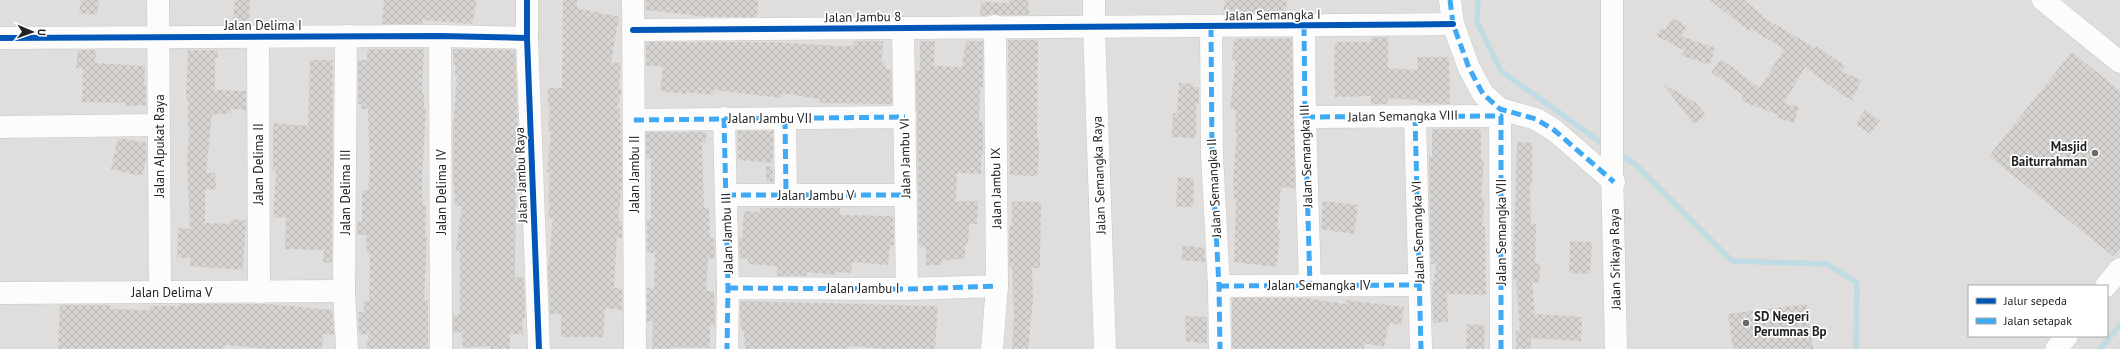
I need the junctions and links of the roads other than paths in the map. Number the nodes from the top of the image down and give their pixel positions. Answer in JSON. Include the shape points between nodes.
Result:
{"nodes":[{"id":1,"x":158,"y":0,"type":"edge"},
{"id":2,"x":527,"y":0,"type":"edge"},
{"id":3,"x":633,"y":0,"type":"edge"},
{"id":4,"x":1094,"y":0,"type":"edge"},
{"id":5,"x":1450,"y":0,"type":"edge"},
{"id":6,"x":1612,"y":0,"type":"edge"},
{"id":7,"x":2043,"y":0,"type":"edge"},
{"id":8,"x":1453,"y":24,"type":"junction"},
{"id":9,"x":995,"y":26,"type":"junction"},
{"id":10,"x":1304,"y":26,"type":"junction"},
{"id":11,"x":1211,"y":27,"type":"junction"},
{"id":12,"x":904,"y":28,"type":"junction"},
{"id":13,"x":1094,"y":28,"type":"junction"},
{"id":14,"x":633,"y":30,"type":"junction"},
{"id":15,"x":158,"y":36,"type":"junction"},
{"id":16,"x":258,"y":36,"type":"junction"},
{"id":17,"x":346,"y":36,"type":"junction"},
{"id":18,"x":440,"y":36,"type":"junction"},
{"id":19,"x":0,"y":38,"type":"edge"},
{"id":20,"x":527,"y":38,"type":"junction"},
{"id":21,"x":2120,"y":62,"type":"edge"},
{"id":22,"x":1500,"y":112,"type":"junction"},
{"id":23,"x":1414,"y":116,"type":"junction"},
{"id":24,"x":905,"y":117,"type":"junction"},
{"id":25,"x":724,"y":118,"type":"junction"},
{"id":26,"x":1305,"y":118,"type":"junction"},
{"id":27,"x":785,"y":119,"type":"junction"},
{"id":28,"x":634,"y":120,"type":"junction"},
{"id":29,"x":159,"y":125,"type":"junction"},
{"id":30,"x":0,"y":127,"type":"edge"},
{"id":31,"x":1613,"y":176,"type":"junction"},
{"id":32,"x":726,"y":195,"type":"junction"},
{"id":33,"x":906,"y":195,"type":"junction"},
{"id":34,"x":786,"y":196,"type":"junction"},
{"id":35,"x":2120,"y":268,"type":"edge"},
{"id":36,"x":1310,"y":285,"type":"junction"},
{"id":37,"x":1419,"y":285,"type":"junction"},
{"id":38,"x":2107,"y":285,"type":"edge"},
{"id":39,"x":997,"y":286,"type":"junction"},
{"id":40,"x":1219,"y":286,"type":"junction"},
{"id":41,"x":728,"y":288,"type":"junction"},
{"id":42,"x":907,"y":288,"type":"junction"},
{"id":43,"x":344,"y":291,"type":"junction"},
{"id":44,"x":160,"y":292,"type":"junction"},
{"id":45,"x":258,"y":292,"type":"junction"},
{"id":46,"x":0,"y":293,"type":"edge"},
{"id":47,"x":2066,"y":337,"type":"edge"},
{"id":48,"x":347,"y":349,"type":"edge"},
{"id":49,"x":441,"y":349,"type":"edge"},
{"id":50,"x":539,"y":349,"type":"edge"},
{"id":51,"x":635,"y":349,"type":"edge"},
{"id":52,"x":726,"y":349,"type":"edge"},
{"id":53,"x":992,"y":349,"type":"edge"},
{"id":54,"x":1105,"y":349,"type":"edge"},
{"id":55,"x":1220,"y":349,"type":"edge"},
{"id":56,"x":1421,"y":349,"type":"edge"},
{"id":57,"x":1501,"y":349,"type":"edge"},
{"id":58,"x":1616,"y":349,"type":"edge"},
{"id":59,"x":2056,"y":349,"type":"edge"}],
"edges":[{"from":1,"to":15,"type":"street","name":"Jalan Alpukat Raya"},
{"from":2,"to":20,"type":"street","name":"Jalan Jambu Raya"},
{"from":3,"to":14,"type":"street","name":"Jalan Jambu II"},
{"from":4,"to":13,"type":"street","name":"Jalan Semangka Raya"},
{"from":5,"to":8,"type":"street"},
{"from":6,"to":31,"type":"street","name":"Jalan Srikaya Raya"},
{"from":7,"to":21,"type":"street"},
{"from":8,"to":10,"type":"street","name":"Jalan Semangka I"},
{"from":8,"to":22,"type":"street","via":[[1475,81]]},
{"from":9,"to":12,"type":"street","name":"Jalan Jambu 8"},
{"from":9,"to":13,"type":"street","name":"Jalan Jambu 8"},
{"from":9,"to":39,"type":"street","name":"Jalan Jambu IX"},
{"from":10,"to":11,"type":"street","name":"Jalan Semangka I"},
{"from":10,"to":26,"type":"street","name":"Jalan Semangka III"},
{"from":11,"to":13,"type":"street","name":"Jalan Semangka I"},
{"from":11,"to":40,"type":"street","name":"Jalan Semangka II","via":[[1212,156]]},
{"from":12,"to":14,"type":"street","name":"Jalan Jambu 8"},
{"from":12,"to":24,"type":"street","name":"Jalan Jambu VI"},
{"from":13,"to":54,"type":"street","name":"Jalan Semangka Raya"},
{"from":14,"to":28,"type":"street","name":"Jalan Jambu II"},
{"from":15,"to":16,"type":"street","name":"Jalan Delima I"},
{"from":15,"to":19,"type":"street","name":"Jalan Delima I"},
{"from":15,"to":29,"type":"street","name":"Jalan Alpukat Raya"},
{"from":16,"to":17,"type":"street","name":"Jalan Delima I"},
{"from":16,"to":45,"type":"street","name":"Jalan Delima II"},
{"from":17,"to":18,"type":"street","name":"Jalan Delima I"},
{"from":17,"to":43,"type":"street","name":"Jalan Delima III"},
{"from":18,"to":20,"type":"street","name":"Jalan Delima I"},
{"from":18,"to":49,"type":"street","name":"Jalan Delima IV"},
{"from":20,"to":50,"type":"street","name":"Jalan Jambu Raya"},
{"from":22,"to":23,"type":"street","name":"Jalan Semangka VIII"},
{"from":22,"to":31,"type":"street","via":[[1536,119]]},
{"from":22,"to":57,"type":"street","name":"Jalan Semangka VII"},
{"from":23,"to":26,"type":"street","name":"Jalan Semangka VIII"},
{"from":23,"to":37,"type":"street","name":"Jalan Semangka VI"},
{"from":24,"to":27,"type":"street","name":"Jalan Jambu VII"},
{"from":24,"to":33,"type":"street","name":"Jalan Jambu VI"},
{"from":25,"to":27,"type":"street","name":"Jalan Jambu VII"},
{"from":25,"to":28,"type":"street","name":"Jalan Jambu VII"},
{"from":25,"to":32,"type":"street","name":"Jalan Jambu III"},
{"from":26,"to":36,"type":"street","name":"Jalan Semangka III"},
{"from":27,"to":34,"type":"street"},
{"from":28,"to":51,"type":"street","name":"Jalan Jambu II"},
{"from":29,"to":30,"type":"street"},
{"from":29,"to":44,"type":"street","name":"Jalan Alpukat Raya"},
{"from":31,"to":58,"type":"street","name":"Jalan Srikaya Raya"},
{"from":32,"to":34,"type":"street","name":"Jalan Jambu V"},
{"from":32,"to":41,"type":"street","name":"Jalan Jambu III"},
{"from":33,"to":34,"type":"street","name":"Jalan Jambu V"},
{"from":33,"to":42,"type":"street","name":"Jalan Jambu VI"},
{"from":35,"to":38,"type":"street"},
{"from":36,"to":37,"type":"street","name":"Jalan Semangka IV"},
{"from":36,"to":40,"type":"street","name":"Jalan Semangka IV"},
{"from":37,"to":56,"type":"street","name":"Jalan Semangka VI"},
{"from":39,"to":42,"type":"street","name":"Jalan Jambu I"},
{"from":39,"to":53,"type":"street","name":"Jalan Jambu IX"},
{"from":40,"to":55,"type":"street","name":"Jalan Semangka II"},
{"from":41,"to":42,"type":"street","name":"Jalan Jambu I"},
{"from":41,"to":52,"type":"street","name":"Jalan Jambu III"},
{"from":43,"to":45,"type":"street","name":"Jalan Delima V"},
{"from":43,"to":48,"type":"street","name":"Jalan Delima III"},
{"from":44,"to":45,"type":"street","name":"Jalan Delima V"},
{"from":44,"to":46,"type":"street","name":"Jalan Delima V"},
{"from":47,"to":59,"type":"street"}]}
